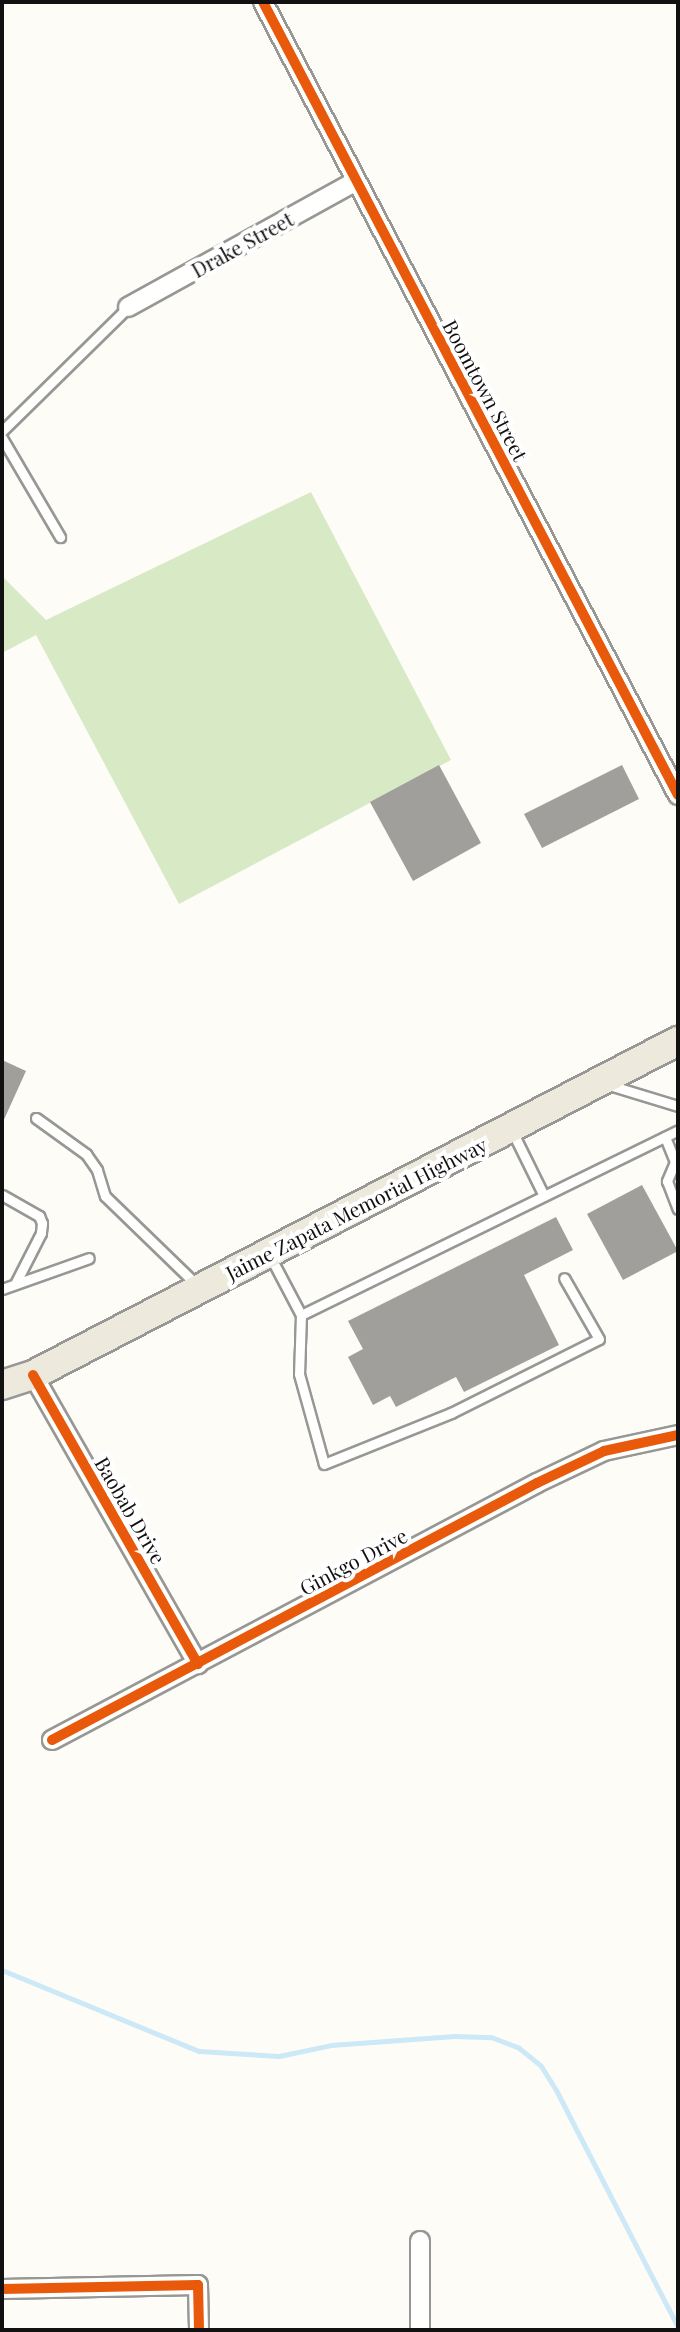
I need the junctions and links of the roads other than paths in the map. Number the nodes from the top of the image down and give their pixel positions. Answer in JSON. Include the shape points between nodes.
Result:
{"nodes":[{"id":1,"x":263,"y":2,"type":"edge"},
{"id":2,"x":356,"y":181,"type":"junction"},
{"id":3,"x":128,"y":307,"type":"joint"},
{"id":4,"x":2,"y":431,"type":"edge"},
{"id":5,"x":2,"y":438,"type":"edge"},
{"id":6,"x":60,"y":537,"type":"dead end"},
{"id":7,"x":678,"y":795,"type":"edge"},
{"id":8,"x":678,"y":1041,"type":"edge"},
{"id":9,"x":599,"y":1082,"type":"junction"},
{"id":10,"x":678,"y":1106,"type":"edge"},
{"id":11,"x":36,"y":1118,"type":"dead end"},
{"id":12,"x":510,"y":1128,"type":"junction"},
{"id":13,"x":678,"y":1130,"type":"edge"},
{"id":14,"x":665,"y":1137,"type":"junction"},
{"id":15,"x":677,"y":1162,"type":"edge"},
{"id":16,"x":2,"y":1195,"type":"edge"},
{"id":17,"x":544,"y":1196,"type":"junction"},
{"id":18,"x":678,"y":1209,"type":"edge"},
{"id":19,"x":268,"y":1253,"type":"junction"},
{"id":20,"x":89,"y":1258,"type":"dead end"},
{"id":21,"x":564,"y":1278,"type":"dead end"},
{"id":22,"x":15,"y":1284,"type":"junction"},
{"id":23,"x":200,"y":1288,"type":"junction"},
{"id":24,"x":2,"y":1289,"type":"edge"},
{"id":25,"x":301,"y":1315,"type":"junction"},
{"id":26,"x":33,"y":1375,"type":"junction"},
{"id":27,"x":2,"y":1385,"type":"edge"},
{"id":28,"x":2,"y":1400,"type":"edge"},
{"id":29,"x":678,"y":1435,"type":"edge"},
{"id":30,"x":198,"y":1664,"type":"junction"},
{"id":31,"x":52,"y":1740,"type":"dead end"},
{"id":32,"x":420,"y":2241,"type":"dead end"},
{"id":33,"x":2,"y":2289,"type":"edge"},
{"id":34,"x":199,"y":2330,"type":"edge"},
{"id":35,"x":420,"y":2330,"type":"edge"}],
"edges":[{"from":1,"to":2,"type":"street","name":"Boomtown Street"},
{"from":2,"to":3,"type":"street","name":"Drake Street"},
{"from":2,"to":7,"type":"street","name":"Boomtown Street"},
{"from":3,"to":4,"type":"lane"},
{"from":5,"to":6,"type":"lane"},
{"from":8,"to":9,"type":"main road","name":"Jaime Zapata Memorial Highway"},
{"from":9,"to":10,"type":"lane"},
{"from":9,"to":12,"type":"main road","name":"Jaime Zapata Memorial Highway"},
{"from":11,"to":23,"type":"lane","via":[[86,1154],[105,1196]]},
{"from":12,"to":17,"type":"lane"},
{"from":12,"to":19,"type":"main road","name":"Jaime Zapata Memorial Highway"},
{"from":13,"to":14,"type":"lane"},
{"from":14,"to":15,"type":"lane"},
{"from":14,"to":17,"type":"lane"},
{"from":15,"to":18,"type":"lane","via":[[667,1181]]},
{"from":16,"to":22,"type":"lane","via":[[39,1216],[42,1223]]},
{"from":17,"to":25,"type":"lane"},
{"from":19,"to":23,"type":"main road","name":"Jaime Zapata Memorial Highway"},
{"from":19,"to":25,"type":"lane"},
{"from":20,"to":22,"type":"lane"},
{"from":21,"to":25,"type":"lane","via":[[599,1339],[451,1413],[324,1464],[301,1385]]},
{"from":22,"to":24,"type":"lane"},
{"from":23,"to":26,"type":"main road","name":"Jaime Zapata Memorial Highway"},
{"from":26,"to":27,"type":"main road","name":"Jaime Zapata Memorial Highway"},
{"from":26,"to":28,"type":"main road","name":"Jaime Zapata Memorial Highway"},
{"from":26,"to":30,"type":"street","name":"Baobab Drive"},
{"from":29,"to":30,"type":"street","name":"Ginkgo Drive","via":[[604,1451],[550,1476]]},
{"from":30,"to":31,"type":"street","name":"Ginkgo Drive"},
{"from":32,"to":35,"type":"street"},
{"from":33,"to":34,"type":"street","via":[[198,2285]]}]}
